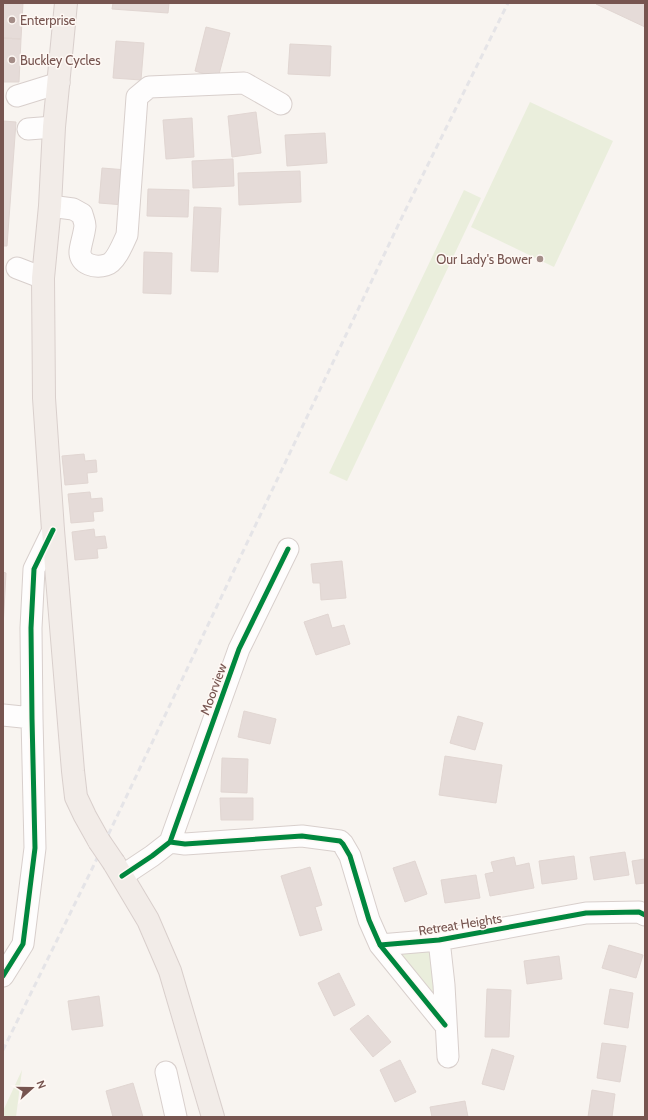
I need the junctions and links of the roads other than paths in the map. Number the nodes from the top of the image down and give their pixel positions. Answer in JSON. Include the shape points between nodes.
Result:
{"nodes":[{"id":1,"x":66,"y":3,"type":"edge"},
{"id":2,"x":59,"y":83,"type":"junction"},
{"id":3,"x":17,"y":96,"type":"dead end"},
{"id":4,"x":281,"y":104,"type":"dead end"},
{"id":5,"x":54,"y":127,"type":"junction"},
{"id":6,"x":28,"y":129,"type":"dead end"},
{"id":7,"x":50,"y":206,"type":"junction"},
{"id":8,"x":17,"y":268,"type":"dead end"},
{"id":9,"x":42,"y":278,"type":"junction"},
{"id":10,"x":53,"y":530,"type":"junction"},
{"id":11,"x":288,"y":548,"type":"dead end"},
{"id":12,"x":3,"y":715,"type":"edge"},
{"id":13,"x":32,"y":718,"type":"junction"},
{"id":14,"x":170,"y":842,"type":"junction"},
{"id":15,"x":118,"y":869,"type":"junction"},
{"id":16,"x":645,"y":915,"type":"edge"},
{"id":17,"x":439,"y":940,"type":"junction"},
{"id":18,"x":380,"y":945,"type":"junction"},
{"id":19,"x":3,"y":976,"type":"edge"},
{"id":20,"x":446,"y":1026,"type":"junction"},
{"id":21,"x":448,"y":1057,"type":"dead end"},
{"id":22,"x":166,"y":1072,"type":"dead end"},
{"id":23,"x":176,"y":1117,"type":"edge"},
{"id":24,"x":213,"y":1117,"type":"edge"}],
"edges":[{"from":1,"to":2,"type":"main road"},
{"from":2,"to":3,"type":"street"},
{"from":2,"to":5,"type":"main road"},
{"from":4,"to":7,"type":"street","via":[[244,83],[149,88],[137,97],[127,235],[123,247],[110,264],[100,267],[84,262],[80,253],[85,224],[82,214],[73,209]]},
{"from":5,"to":6,"type":"street"},
{"from":5,"to":7,"type":"main road"},
{"from":7,"to":9,"type":"main road"},
{"from":8,"to":9,"type":"street"},
{"from":9,"to":10,"type":"main road","via":[[44,398]]},
{"from":10,"to":13,"type":"street","via":[[34,569],[31,628]]},
{"from":10,"to":15,"type":"main road","bridge":true,"via":[[76,797],[99,841]]},
{"from":11,"to":14,"type":"street","name":"Moorview","via":[[239,649]]},
{"from":12,"to":13,"type":"street"},
{"from":13,"to":19,"type":"street","via":[[34,855],[23,944]]},
{"from":14,"to":15,"type":"street","via":[[152,856]]},
{"from":14,"to":18,"type":"street","via":[[185,844],[302,836],[340,841],[350,856],[369,920]]},
{"from":15,"to":24,"type":"main road","via":[[148,920],[170,971]]},
{"from":16,"to":17,"type":"street","name":"Retreat Heights","via":[[639,912],[586,914]]},
{"from":17,"to":18,"type":"street","name":"Retreat Heights"},
{"from":17,"to":20,"type":"street","name":"Retreat Heights"},
{"from":18,"to":20,"type":"street"},
{"from":20,"to":21,"type":"street","name":"Retreat Heights"},
{"from":22,"to":23,"type":"street"}]}
